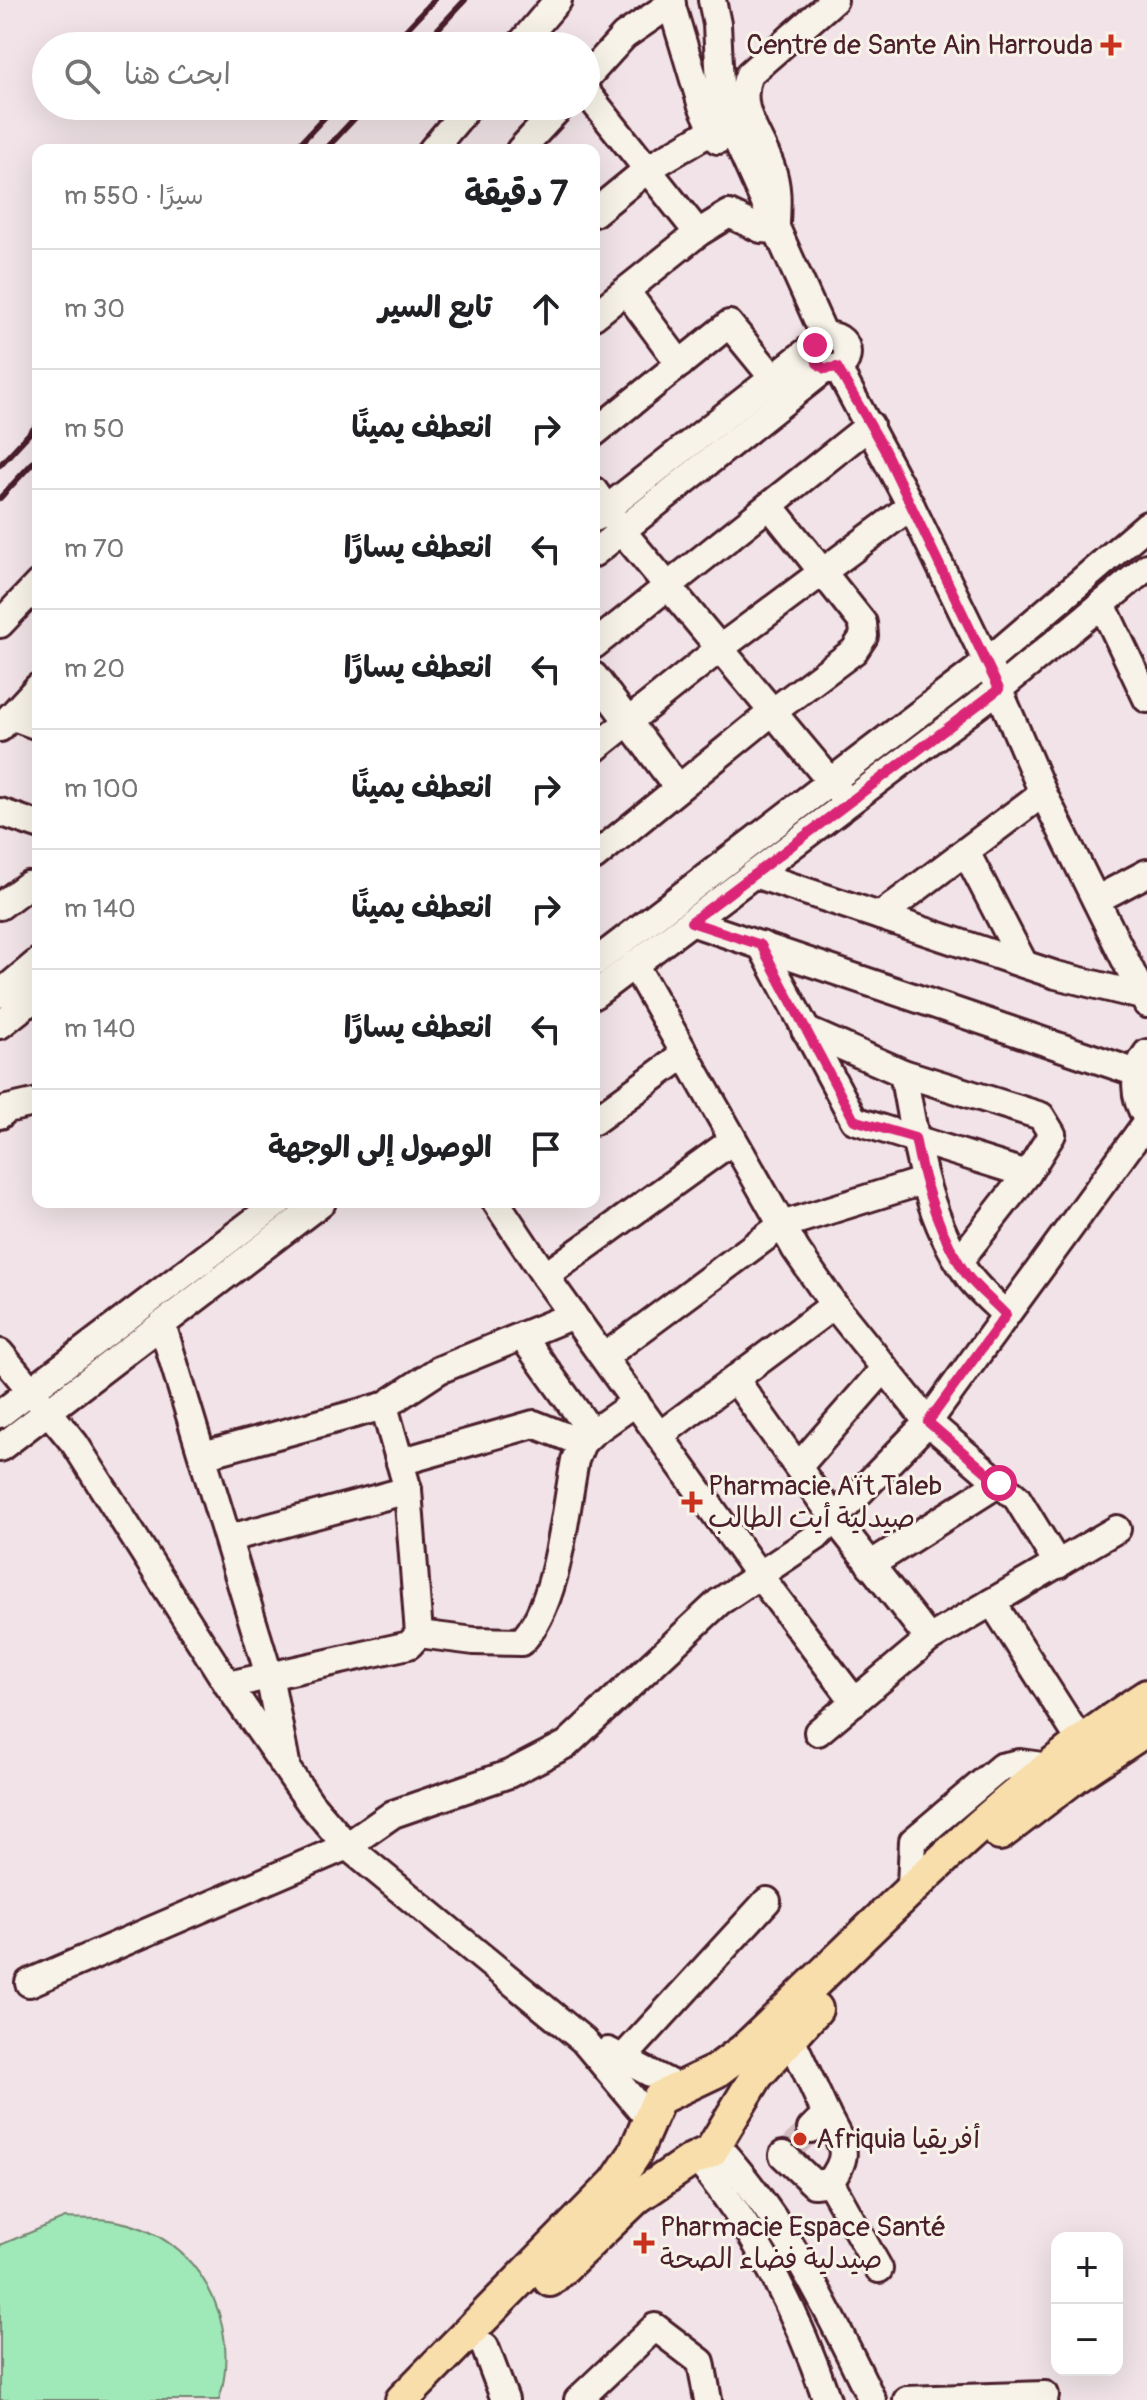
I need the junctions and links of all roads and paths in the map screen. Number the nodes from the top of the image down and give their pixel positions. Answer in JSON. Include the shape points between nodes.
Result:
{"nodes":[{"id":1,"x":558,"y":0,"type":"edge"},
{"id":2,"x":712,"y":0,"type":"edge"},
{"id":3,"x":834,"y":0,"type":"edge"},
{"id":4,"x":671,"y":2,"type":"edge"},
{"id":5,"x":531,"y":32,"type":"edge"},
{"id":6,"x":600,"y":63,"type":"edge"},
{"id":7,"x":600,"y":109,"type":"edge"},
{"id":8,"x":457,"y":120,"type":"edge"},
{"id":9,"x":548,"y":120,"type":"edge"},
{"id":10,"x":713,"y":130,"type":"junction"},
{"id":11,"x":437,"y":144,"type":"edge"},
{"id":12,"x":526,"y":144,"type":"edge"},
{"id":13,"x":649,"y":168,"type":"junction"},
{"id":14,"x":600,"y":208,"type":"edge"},
{"id":15,"x":763,"y":220,"type":"junction"},
{"id":16,"x":698,"y":233,"type":"junction"},
{"id":17,"x":626,"y":291,"type":"junction"},
{"id":18,"x":600,"y":311,"type":"edge"},
{"id":19,"x":826,"y":354,"type":"junction"},
{"id":20,"x":680,"y":364,"type":"junction"},
{"id":21,"x":780,"y":387,"type":"junction"},
{"id":22,"x":870,"y":425,"type":"junction"},
{"id":23,"x":600,"y":428,"type":"edge"},
{"id":24,"x":600,"y":505,"type":"edge"},
{"id":25,"x":770,"y":506,"type":"junction"},
{"id":26,"x":911,"y":506,"type":"junction"},
{"id":27,"x":600,"y":508,"type":"edge"},
{"id":28,"x":1147,"y":525,"type":"edge"},
{"id":29,"x":622,"y":531,"type":"junction"},
{"id":30,"x":600,"y":548,"type":"edge"},
{"id":31,"x":1147,"y":567,"type":"edge"},
{"id":32,"x":822,"y":572,"type":"junction"},
{"id":33,"x":669,"y":587,"type":"junction"},
{"id":34,"x":32,"y":590,"type":"edge"},
{"id":35,"x":1102,"y":604,"type":"junction"},
{"id":36,"x":0,"y":624,"type":"edge"},
{"id":37,"x":600,"y":640,"type":"edge"},
{"id":38,"x":719,"y":649,"type":"junction"},
{"id":39,"x":987,"y":662,"type":"junction"},
{"id":40,"x":600,"y":684,"type":"edge"},
{"id":41,"x":999,"y":689,"type":"junction"},
{"id":42,"x":32,"y":694,"type":"edge"},
{"id":43,"x":1147,"y":699,"type":"edge"},
{"id":44,"x":771,"y":713,"type":"junction"},
{"id":45,"x":6,"y":722,"type":"edge"},
{"id":46,"x":629,"y":722,"type":"junction"},
{"id":47,"x":32,"y":725,"type":"edge"},
{"id":48,"x":600,"y":744,"type":"edge"},
{"id":49,"x":831,"y":782,"type":"junction"},
{"id":50,"x":678,"y":788,"type":"junction"},
{"id":51,"x":1043,"y":793,"type":"junction"},
{"id":52,"x":849,"y":803,"type":"junction"},
{"id":53,"x":0,"y":812,"type":"edge"},
{"id":54,"x":32,"y":823,"type":"edge"},
{"id":55,"x":600,"y":852,"type":"edge"},
{"id":56,"x":966,"y":852,"type":"junction"},
{"id":57,"x":1147,"y":873,"type":"edge"},
{"id":58,"x":754,"y":874,"type":"junction"},
{"id":59,"x":32,"y":887,"type":"edge"},
{"id":60,"x":1096,"y":900,"type":"junction"},
{"id":61,"x":0,"y":906,"type":"edge"},
{"id":62,"x":880,"y":916,"type":"junction"},
{"id":63,"x":691,"y":922,"type":"junction"},
{"id":64,"x":761,"y":945,"type":"junction"},
{"id":65,"x":600,"y":958,"type":"edge"},
{"id":66,"x":634,"y":964,"type":"junction"},
{"id":67,"x":1024,"y":964,"type":"junction"},
{"id":68,"x":32,"y":967,"type":"edge"},
{"id":69,"x":600,"y":990,"type":"edge"},
{"id":70,"x":0,"y":994,"type":"edge"},
{"id":71,"x":32,"y":1000,"type":"edge"},
{"id":72,"x":1145,"y":1003,"type":"edge"},
{"id":73,"x":0,"y":1025,"type":"edge"},
{"id":74,"x":805,"y":1030,"type":"junction"},
{"id":75,"x":685,"y":1054,"type":"junction"},
{"id":76,"x":1142,"y":1063,"type":"edge"},
{"id":77,"x":903,"y":1073,"type":"junction"},
{"id":78,"x":32,"y":1103,"type":"edge"},
{"id":79,"x":0,"y":1115,"type":"edge"},
{"id":80,"x":600,"y":1117,"type":"edge"},
{"id":81,"x":1147,"y":1120,"type":"edge"},
{"id":82,"x":915,"y":1138,"type":"junction"},
{"id":83,"x":732,"y":1141,"type":"junction"},
{"id":84,"x":1027,"y":1174,"type":"junction"},
{"id":85,"x":923,"y":1181,"type":"junction"},
{"id":86,"x":271,"y":1208,"type":"edge"},
{"id":87,"x":314,"y":1208,"type":"edge"},
{"id":88,"x":500,"y":1208,"type":"edge"},
{"id":89,"x":782,"y":1225,"type":"junction"},
{"id":90,"x":959,"y":1261,"type":"junction"},
{"id":91,"x":545,"y":1276,"type":"junction"},
{"id":92,"x":834,"y":1305,"type":"junction"},
{"id":93,"x":573,"y":1315,"type":"junction"},
{"id":94,"x":1006,"y":1315,"type":"junction"},
{"id":95,"x":162,"y":1324,"type":"junction"},
{"id":96,"x":522,"y":1336,"type":"junction"},
{"id":97,"x":0,"y":1353,"type":"edge"},
{"id":98,"x":604,"y":1357,"type":"junction"},
{"id":99,"x":883,"y":1370,"type":"junction"},
{"id":100,"x":735,"y":1379,"type":"junction"},
{"id":101,"x":31,"y":1389,"type":"junction"},
{"id":102,"x":636,"y":1402,"type":"junction"},
{"id":103,"x":384,"y":1406,"type":"junction"},
{"id":104,"x":48,"y":1410,"type":"junction"},
{"id":105,"x":0,"y":1414,"type":"edge"},
{"id":106,"x":928,"y":1422,"type":"junction"},
{"id":107,"x":660,"y":1435,"type":"junction"},
{"id":108,"x":587,"y":1438,"type":"junction"},
{"id":109,"x":0,"y":1448,"type":"edge"},
{"id":110,"x":203,"y":1455,"type":"junction"},
{"id":111,"x":400,"y":1462,"type":"junction"},
{"id":112,"x":798,"y":1467,"type":"junction"},
{"id":113,"x":999,"y":1483,"type":"junction"},
{"id":114,"x":408,"y":1490,"type":"junction"},
{"id":115,"x":834,"y":1518,"type":"junction"},
{"id":116,"x":1117,"y":1529,"type":"dead end"},
{"id":117,"x":230,"y":1538,"type":"junction"},
{"id":118,"x":870,"y":1565,"type":"junction"},
{"id":119,"x":1058,"y":1565,"type":"junction"},
{"id":120,"x":759,"y":1575,"type":"junction"},
{"id":121,"x":992,"y":1602,"type":"junction"},
{"id":122,"x":419,"y":1634,"type":"junction"},
{"id":123,"x":929,"y":1639,"type":"junction"},
{"id":124,"x":269,"y":1675,"type":"junction"},
{"id":125,"x":228,"y":1685,"type":"junction"},
{"id":126,"x":1147,"y":1696,"type":"edge"},
{"id":127,"x":855,"y":1702,"type":"junction"},
{"id":128,"x":1147,"y":1729,"type":"edge"},
{"id":129,"x":818,"y":1732,"type":"dead end"},
{"id":130,"x":1081,"y":1742,"type":"junction"},
{"id":131,"x":288,"y":1771,"type":"junction"},
{"id":132,"x":347,"y":1846,"type":"junction"},
{"id":133,"x":767,"y":1901,"type":"dead end"},
{"id":134,"x":29,"y":1983,"type":"dead end"},
{"id":135,"x":790,"y":2036,"type":"junction"},
{"id":136,"x":583,"y":2040,"type":"junction"},
{"id":137,"x":623,"y":2058,"type":"junction"},
{"id":138,"x":682,"y":2087,"type":"junction"},
{"id":139,"x":648,"y":2123,"type":"junction"},
{"id":140,"x":706,"y":2149,"type":"junction"},
{"id":141,"x":830,"y":2182,"type":"junction"},
{"id":142,"x":755,"y":2192,"type":"junction"},
{"id":143,"x":879,"y":2269,"type":"dead end"},
{"id":144,"x":485,"y":2347,"type":"junction"},
{"id":145,"x":868,"y":2391,"type":"edge"},
{"id":146,"x":826,"y":2398,"type":"edge"},
{"id":147,"x":402,"y":2400,"type":"edge"},
{"id":148,"x":434,"y":2400,"type":"edge"},
{"id":149,"x":505,"y":2400,"type":"edge"},
{"id":150,"x":578,"y":2400,"type":"edge"},
{"id":151,"x":708,"y":2400,"type":"edge"},
{"id":152,"x":907,"y":2400,"type":"edge"},
{"id":153,"x":1044,"y":2400,"type":"edge"}],
"edges":[{"from":1,"to":5,"type":"street"},
{"from":2,"to":15,"type":"street","via":[[721,105]]},
{"from":3,"to":15,"type":"street","via":[[749,74],[743,88],[743,104],[777,191]]},
{"from":4,"to":6,"type":"street","via":[[624,36]]},
{"from":4,"to":10,"type":"street"},
{"from":7,"to":13,"type":"street"},
{"from":8,"to":11,"type":"street"},
{"from":9,"to":12,"type":"street"},
{"from":10,"to":13,"type":"street"},
{"from":10,"to":15,"type":"street"},
{"from":13,"to":14,"type":"street"},
{"from":13,"to":16,"type":"street"},
{"from":15,"to":16,"type":"street","via":[[729,214]]},
{"from":15,"to":19,"type":"street"},
{"from":16,"to":17,"type":"street"},
{"from":17,"to":18,"type":"street"},
{"from":17,"to":20,"type":"street"},
{"from":19,"to":21,"type":"street"},
{"from":19,"to":22,"type":"street"},
{"from":20,"to":21,"type":"street","via":[[729,324]]},
{"from":20,"to":23,"type":"street"},
{"from":21,"to":24,"type":"street"},
{"from":21,"to":29,"type":"street"},
{"from":22,"to":25,"type":"street"},
{"from":22,"to":26,"type":"street"},
{"from":25,"to":32,"type":"street"},
{"from":25,"to":33,"type":"street"},
{"from":26,"to":32,"type":"street"},
{"from":26,"to":39,"type":"street"},
{"from":27,"to":29,"type":"street"},
{"from":28,"to":39,"type":"street"},
{"from":29,"to":30,"type":"street"},
{"from":29,"to":33,"type":"street"},
{"from":31,"to":35,"type":"street"},
{"from":32,"to":38,"type":"street"},
{"from":32,"to":44,"type":"street","via":[[863,623],[864,636],[854,651]]},
{"from":33,"to":37,"type":"street"},
{"from":33,"to":38,"type":"street"},
{"from":34,"to":36,"type":"street"},
{"from":35,"to":41,"type":"street"},
{"from":35,"to":43,"type":"street"},
{"from":38,"to":44,"type":"street"},
{"from":38,"to":46,"type":"street"},
{"from":39,"to":41,"type":"street"},
{"from":39,"to":49,"type":"street"},
{"from":40,"to":46,"type":"street"},
{"from":41,"to":51,"type":"street"},
{"from":41,"to":52,"type":"street"},
{"from":42,"to":45,"type":"street"},
{"from":44,"to":49,"type":"street"},
{"from":44,"to":50,"type":"street"},
{"from":45,"to":47,"type":"street"},
{"from":46,"to":48,"type":"street"},
{"from":46,"to":50,"type":"street"},
{"from":49,"to":52,"type":"street"},
{"from":49,"to":65,"type":"street"},
{"from":50,"to":55,"type":"street"},
{"from":51,"to":56,"type":"street"},
{"from":51,"to":60,"type":"street"},
{"from":52,"to":58,"type":"street"},
{"from":53,"to":54,"type":"street"},
{"from":56,"to":62,"type":"street"},
{"from":56,"to":67,"type":"street"},
{"from":57,"to":60,"type":"street"},
{"from":58,"to":62,"type":"street"},
{"from":58,"to":63,"type":"street"},
{"from":59,"to":61,"type":"street"},
{"from":60,"to":72,"type":"street"},
{"from":62,"to":67,"type":"street"},
{"from":63,"to":64,"type":"street"},
{"from":63,"to":66,"type":"street"},
{"from":64,"to":74,"type":"street"},
{"from":64,"to":76,"type":"street"},
{"from":66,"to":69,"type":"street"},
{"from":66,"to":75,"type":"street"},
{"from":67,"to":72,"type":"street"},
{"from":68,"to":70,"type":"street"},
{"from":71,"to":73,"type":"street"},
{"from":74,"to":77,"type":"street"},
{"from":74,"to":82,"type":"street","via":[[854,1120]]},
{"from":75,"to":80,"type":"street"},
{"from":75,"to":83,"type":"street"},
{"from":76,"to":81,"type":"street","via":[[1136,1093]]},
{"from":77,"to":82,"type":"street"},
{"from":77,"to":84,"type":"street","via":[[1044,1119],[1052,1134]]},
{"from":78,"to":79,"type":"street"},
{"from":81,"to":94,"type":"street"},
{"from":82,"to":84,"type":"street"},
{"from":82,"to":85,"type":"street"},
{"from":83,"to":89,"type":"street"},
{"from":83,"to":91,"type":"street"},
{"from":84,"to":90,"type":"street"},
{"from":85,"to":89,"type":"street"},
{"from":85,"to":90,"type":"street"},
{"from":86,"to":101,"type":"street"},
{"from":87,"to":95,"type":"street"},
{"from":88,"to":91,"type":"street"},
{"from":89,"to":92,"type":"street"},
{"from":89,"to":98,"type":"street"},
{"from":90,"to":94,"type":"street"},
{"from":91,"to":93,"type":"street"},
{"from":92,"to":99,"type":"street"},
{"from":92,"to":100,"type":"street"},
{"from":93,"to":96,"type":"street"},
{"from":93,"to":98,"type":"street"},
{"from":94,"to":106,"type":"street"},
{"from":95,"to":104,"type":"street"},
{"from":95,"to":110,"type":"street"},
{"from":96,"to":103,"type":"street","via":[[439,1370]]},
{"from":96,"to":108,"type":"street"},
{"from":97,"to":101,"type":"street"},
{"from":98,"to":102,"type":"street"},
{"from":99,"to":106,"type":"street"},
{"from":99,"to":112,"type":"street"},
{"from":100,"to":107,"type":"street"},
{"from":100,"to":112,"type":"street"},
{"from":101,"to":104,"type":"street"},
{"from":101,"to":105,"type":"street"},
{"from":102,"to":107,"type":"street"},
{"from":102,"to":108,"type":"street"},
{"from":103,"to":110,"type":"street"},
{"from":103,"to":111,"type":"street"},
{"from":104,"to":109,"type":"street"},
{"from":104,"to":125,"type":"street"},
{"from":106,"to":113,"type":"street"},
{"from":106,"to":115,"type":"street"},
{"from":107,"to":120,"type":"street"},
{"from":108,"to":111,"type":"street","via":[[534,1424]]},
{"from":108,"to":122,"type":"street","via":[[575,1460],[547,1604],[531,1632],[521,1642]]},
{"from":110,"to":117,"type":"street"},
{"from":111,"to":114,"type":"street"},
{"from":112,"to":115,"type":"street"},
{"from":113,"to":118,"type":"street"},
{"from":113,"to":119,"type":"street","via":[[1017,1498]]},
{"from":114,"to":117,"type":"street"},
{"from":114,"to":122,"type":"street"},
{"from":115,"to":118,"type":"street"},
{"from":115,"to":120,"type":"street","via":[[816,1537]]},
{"from":116,"to":119,"type":"street"},
{"from":117,"to":124,"type":"street"},
{"from":118,"to":123,"type":"street"},
{"from":119,"to":121,"type":"street"},
{"from":120,"to":127,"type":"street"},
{"from":120,"to":132,"type":"street","via":[[719,1602],[567,1744],[509,1774],[393,1814]]},
{"from":121,"to":123,"type":"street"},
{"from":121,"to":130,"type":"street"},
{"from":122,"to":124,"type":"street","via":[[409,1645]]},
{"from":123,"to":127,"type":"street"},
{"from":124,"to":125,"type":"street"},
{"from":124,"to":131,"type":"street"},
{"from":125,"to":131,"type":"street"},
{"from":126,"to":130,"type":"main road"},
{"from":127,"to":129,"type":"street"},
{"from":128,"to":135,"type":"main road","via":[[989,1843],[878,1945]]},
{"from":130,"to":138,"type":"main road","via":[[975,1826],[744,2050]]},
{"from":131,"to":132,"type":"street"},
{"from":132,"to":134,"type":"street"},
{"from":132,"to":136,"type":"street"},
{"from":133,"to":137,"type":"street"},
{"from":135,"to":140,"type":"main road"},
{"from":135,"to":141,"type":"street","via":[[818,2122],[845,2154]]},
{"from":136,"to":137,"type":"street"},
{"from":136,"to":139,"type":"street"},
{"from":137,"to":138,"type":"street"},
{"from":138,"to":139,"type":"main road","via":[[659,2098]]},
{"from":138,"to":140,"type":"main road","via":[[714,2100],[721,2115]]},
{"from":139,"to":140,"type":"main road","via":[[653,2142],[665,2155]]},
{"from":139,"to":147,"type":"main road","via":[[616,2182]]},
{"from":140,"to":142,"type":"street"},
{"from":140,"to":144,"type":"main road","via":[[616,2216]]},
{"from":140,"to":146,"type":"street","via":[[777,2276]]},
{"from":141,"to":142,"type":"street","via":[[814,2184],[786,2153]]},
{"from":141,"to":143,"type":"street"},
{"from":142,"to":145,"type":"street","via":[[795,2250]]},
{"from":144,"to":148,"type":"main road"},
{"from":144,"to":149,"type":"street"},
{"from":145,"to":146,"type":"street"},
{"from":150,"to":151,"type":"street","via":[[655,2327],[701,2362]]},
{"from":152,"to":153,"type":"street","via":[[1045,2395]]}]}
